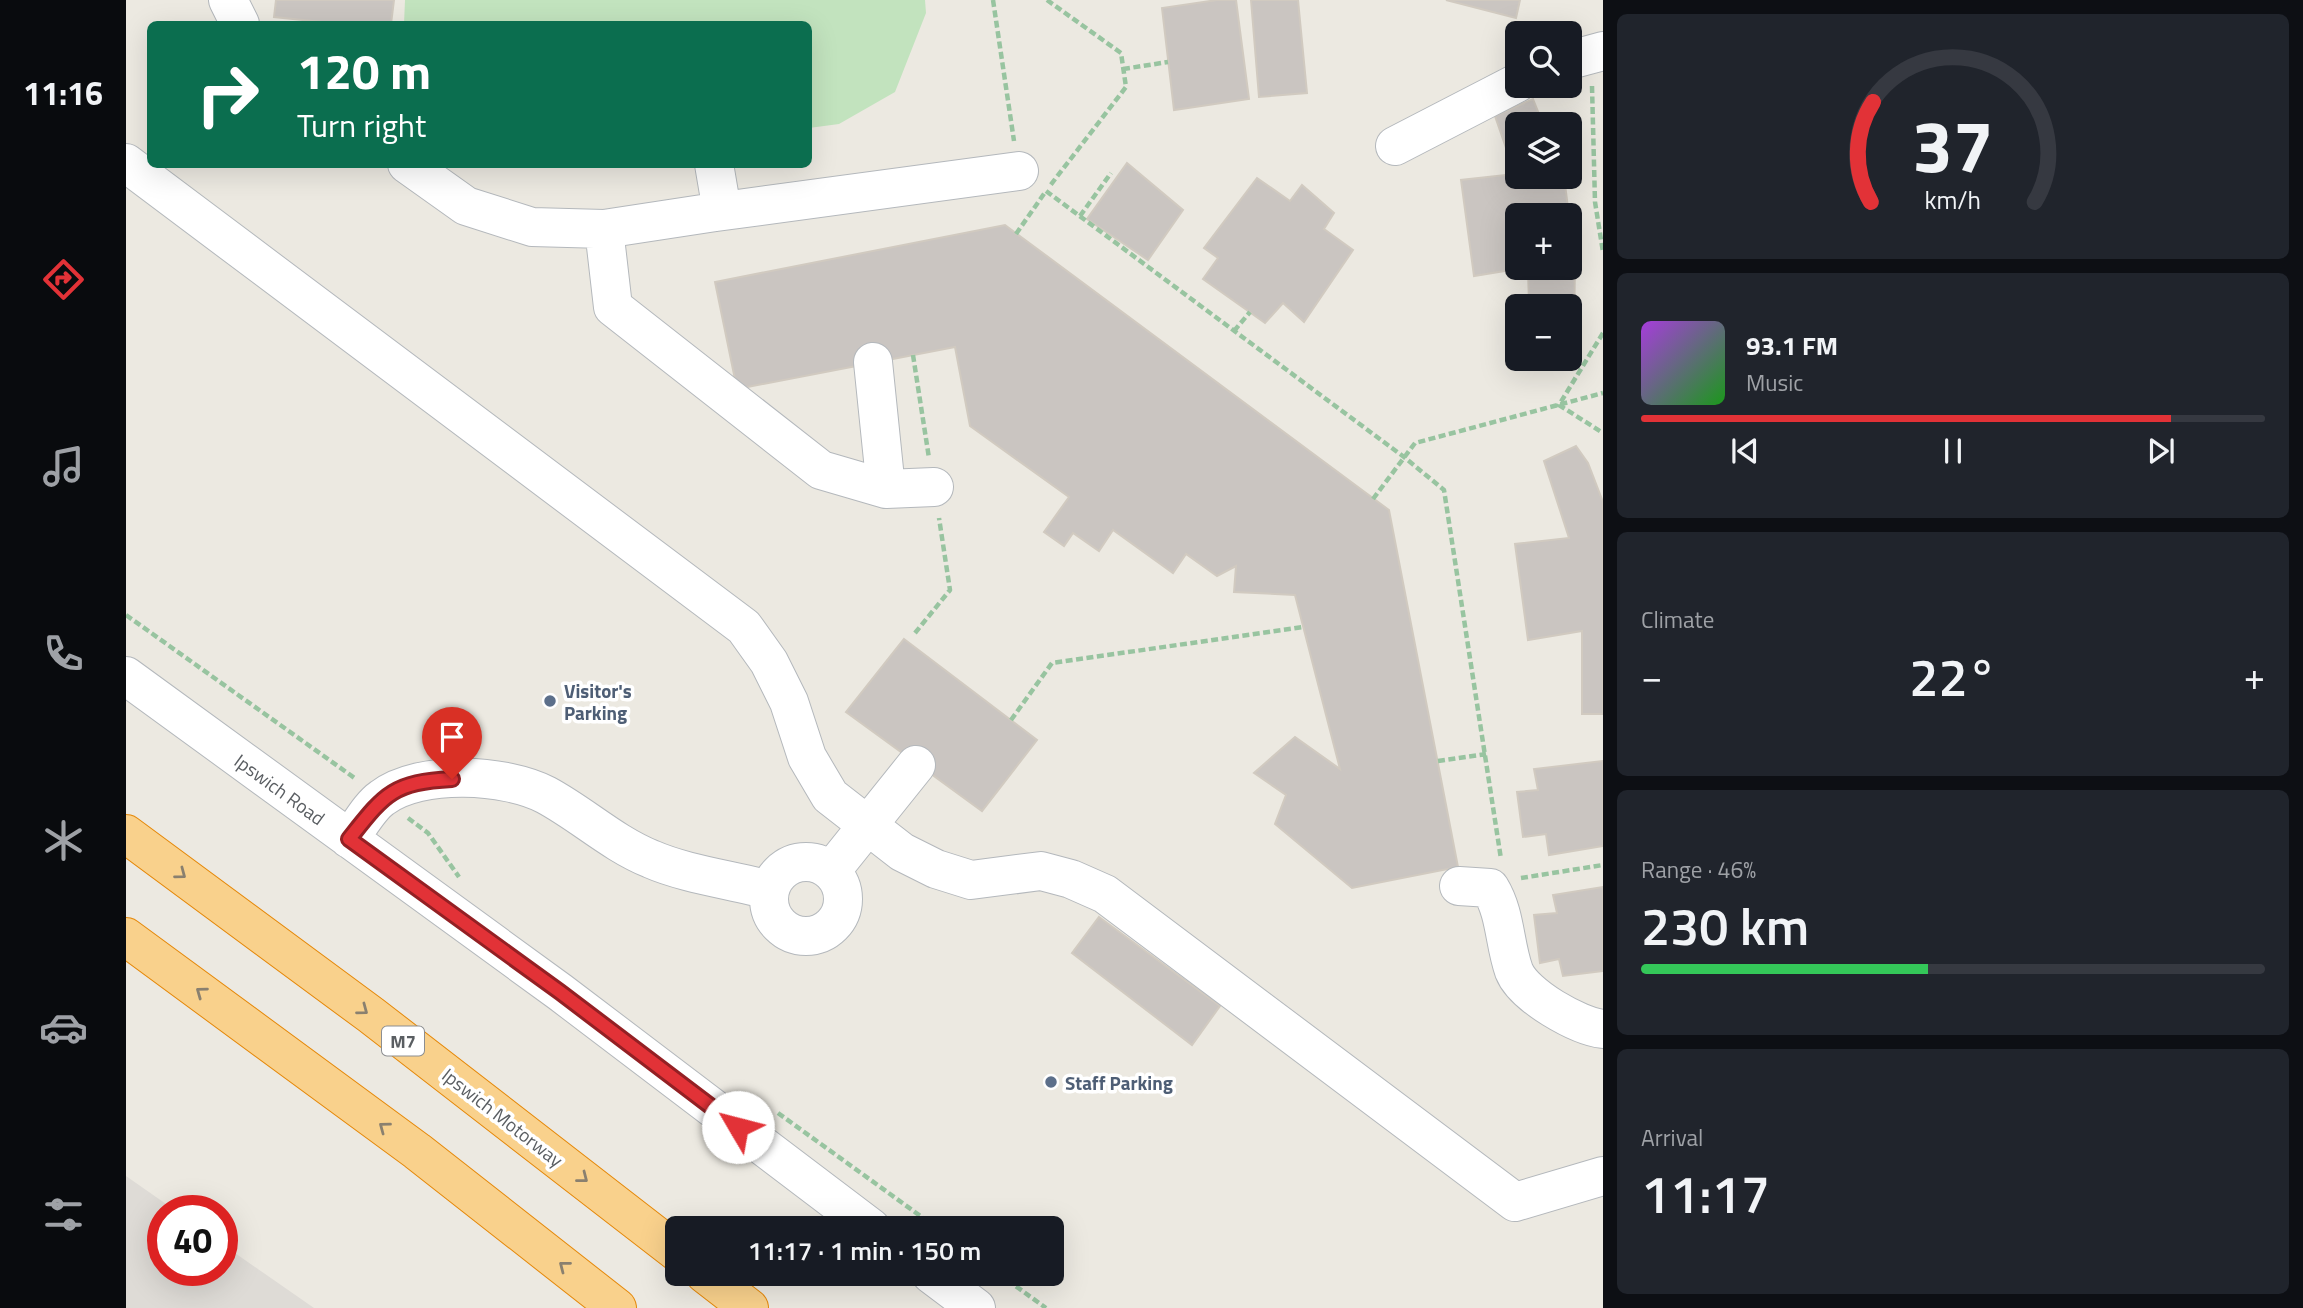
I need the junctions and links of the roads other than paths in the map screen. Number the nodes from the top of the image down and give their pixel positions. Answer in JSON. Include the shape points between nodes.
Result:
{"nodes":[{"id":1,"x":228,"y":0,"type":"edge"},
{"id":2,"x":238,"y":21,"type":"edge"},
{"id":3,"x":1505,"y":89,"type":"edge"},
{"id":4,"x":1395,"y":146,"type":"dead end"},
{"id":5,"x":126,"y":163,"type":"edge"},
{"id":6,"x":413,"y":168,"type":"edge"},
{"id":7,"x":715,"y":168,"type":"edge"},
{"id":8,"x":1033,"y":181,"type":"road end"},
{"id":9,"x":716,"y":212,"type":"junction"},
{"id":10,"x":604,"y":229,"type":"junction"},
{"id":11,"x":873,"y":362,"type":"dead end"},
{"id":12,"x":934,"y":487,"type":"dead end"},
{"id":13,"x":886,"y":489,"type":"junction"},
{"id":14,"x":126,"y":676,"type":"edge"},
{"id":15,"x":916,"y":765,"type":"dead end"},
{"id":16,"x":868,"y":823,"type":"junction"},
{"id":17,"x":126,"y":834,"type":"edge"},
{"id":18,"x":349,"y":839,"type":"junction"},
{"id":19,"x":831,"y":871,"type":"junction"},
{"id":20,"x":1459,"y":886,"type":"dead end"},
{"id":21,"x":769,"y":890,"type":"junction"},
{"id":22,"x":126,"y":937,"type":"edge"},
{"id":23,"x":1603,"y":1029,"type":"edge"},
{"id":24,"x":1603,"y":1176,"type":"edge"},
{"id":25,"x":855,"y":1216,"type":"edge"},
{"id":26,"x":665,"y":1243,"type":"edge"},
{"id":27,"x":720,"y":1286,"type":"edge"},
{"id":28,"x":947,"y":1286,"type":"edge"},
{"id":29,"x":618,"y":1308,"type":"edge"},
{"id":30,"x":748,"y":1308,"type":"edge"},
{"id":31,"x":976,"y":1308,"type":"edge"}],
"edges":[{"from":1,"to":2,"type":"street"},
{"from":3,"to":4,"type":"street"},
{"from":5,"to":16,"type":"street","via":[[744,627],[769,662],[789,702],[807,757],[830,796]]},
{"from":6,"to":10,"type":"street","via":[[466,206],[532,227]]},
{"from":7,"to":9,"type":"street","via":[[722,212]]},
{"from":8,"to":9,"type":"street"},
{"from":9,"to":10,"type":"street"},
{"from":10,"to":13,"type":"street","via":[[613,307],[821,470]]},
{"from":11,"to":13,"type":"street"},
{"from":12,"to":13,"type":"street"},
{"from":14,"to":18,"type":"street","name":"Ipswich Road"},
{"from":15,"to":16,"type":"street"},
{"from":16,"to":19,"type":"street"},
{"from":16,"to":24,"type":"street","via":[[902,852],[971,880],[1041,871],[1105,894],[1515,1202]]},
{"from":17,"to":26,"type":"highway","name":"Ipswich Motorway","number":"M7","one_way":true},
{"from":18,"to":21,"type":"street","via":[[381,798],[432,780],[472,777],[546,795],[612,840],[653,861]]},
{"from":18,"to":25,"type":"street","name":"Ipswich Road"},
{"from":19,"to":21,"type":"street","via":[[809,862],[796,863],[784,868]]},
{"from":19,"to":21,"type":"street","via":[[844,896],[842,908],[831,928],[819,935],[796,936],[784,930],[769,906]]},
{"from":20,"to":23,"type":"street","via":[[1489,888],[1499,905],[1515,974],[1548,1006],[1588,1027]]},
{"from":29,"to":22,"type":"highway","one_way":true,"via":[[416,1151]]},
{"from":27,"to":30,"type":"highway"},
{"from":28,"to":31,"type":"street"}]}
